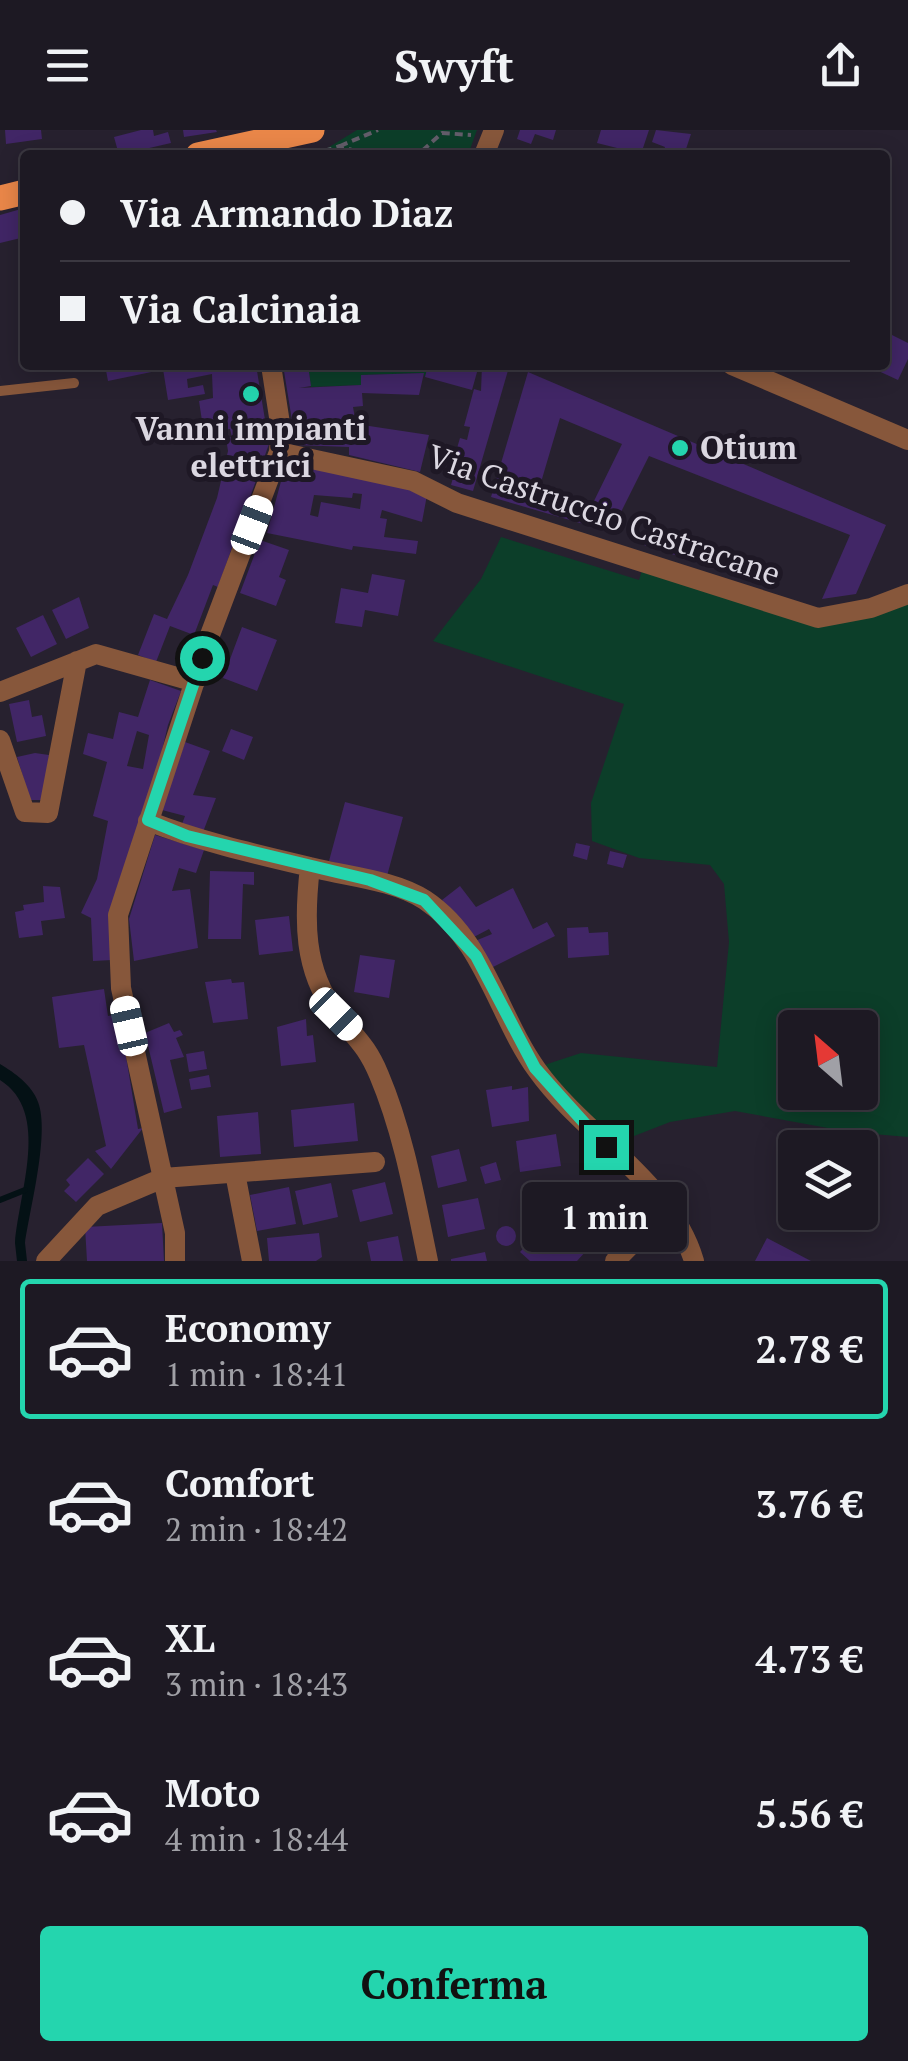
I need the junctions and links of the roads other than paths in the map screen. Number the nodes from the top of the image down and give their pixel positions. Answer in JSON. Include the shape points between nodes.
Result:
{"nodes":[{"id":1,"x":309,"y":146,"type":"edge"},
{"id":2,"x":270,"y":150,"type":"edge"},
{"id":3,"x":272,"y":370,"type":"edge"},
{"id":4,"x":744,"y":370,"type":"edge"},
{"id":5,"x":74,"y":384,"type":"dead end"},
{"id":6,"x":0,"y":391,"type":"edge"},
{"id":7,"x":908,"y":440,"type":"edge"},
{"id":8,"x":279,"y":452,"type":"junction"},
{"id":9,"x":908,"y":594,"type":"edge"},
{"id":10,"x":77,"y":661,"type":"junction"},
{"id":11,"x":194,"y":682,"type":"junction"},
{"id":12,"x":0,"y":692,"type":"edge"},
{"id":13,"x":0,"y":740,"type":"edge"},
{"id":14,"x":148,"y":820,"type":"junction"},
{"id":15,"x":310,"y":867,"type":"junction"},
{"id":16,"x":376,"y":1162,"type":"dead end"},
{"id":17,"x":235,"y":1173,"type":"junction"},
{"id":18,"x":163,"y":1178,"type":"junction"},
{"id":19,"x":670,"y":1205,"type":"junction"},
{"id":20,"x":46,"y":1261,"type":"edge"},
{"id":21,"x":175,"y":1261,"type":"edge"},
{"id":22,"x":252,"y":1261,"type":"edge"},
{"id":23,"x":428,"y":1261,"type":"edge"},
{"id":24,"x":615,"y":1261,"type":"edge"},
{"id":25,"x":694,"y":1261,"type":"edge"}],
"edges":[{"from":1,"to":2,"type":"main road"},
{"from":3,"to":8,"type":"street"},
{"from":4,"to":7,"type":"street"},
{"from":5,"to":6,"type":"lane"},
{"from":8,"to":9,"type":"street","name":"Via Castruccio Castracane","via":[[413,481],[457,503],[818,618]]},
{"from":8,"to":11,"type":"street"},
{"from":10,"to":11,"type":"street","via":[[96,654]]},
{"from":10,"to":12,"type":"street"},
{"from":10,"to":13,"type":"street","via":[[48,813],[24,812]]},
{"from":11,"to":14,"type":"street"},
{"from":14,"to":15,"type":"street"},
{"from":14,"to":18,"type":"street","via":[[118,915],[117,952]]},
{"from":15,"to":19,"type":"street","via":[[424,900],[476,956],[535,1068],[586,1129]]},
{"from":15,"to":23,"type":"street","via":[[306,934],[312,973],[336,1014],[363,1040],[381,1079]]},
{"from":16,"to":17,"type":"street"},
{"from":17,"to":18,"type":"street"},
{"from":17,"to":22,"type":"street"},
{"from":18,"to":20,"type":"street","via":[[97,1206]]},
{"from":18,"to":21,"type":"street"},
{"from":19,"to":24,"type":"street"},
{"from":19,"to":25,"type":"street"}]}
